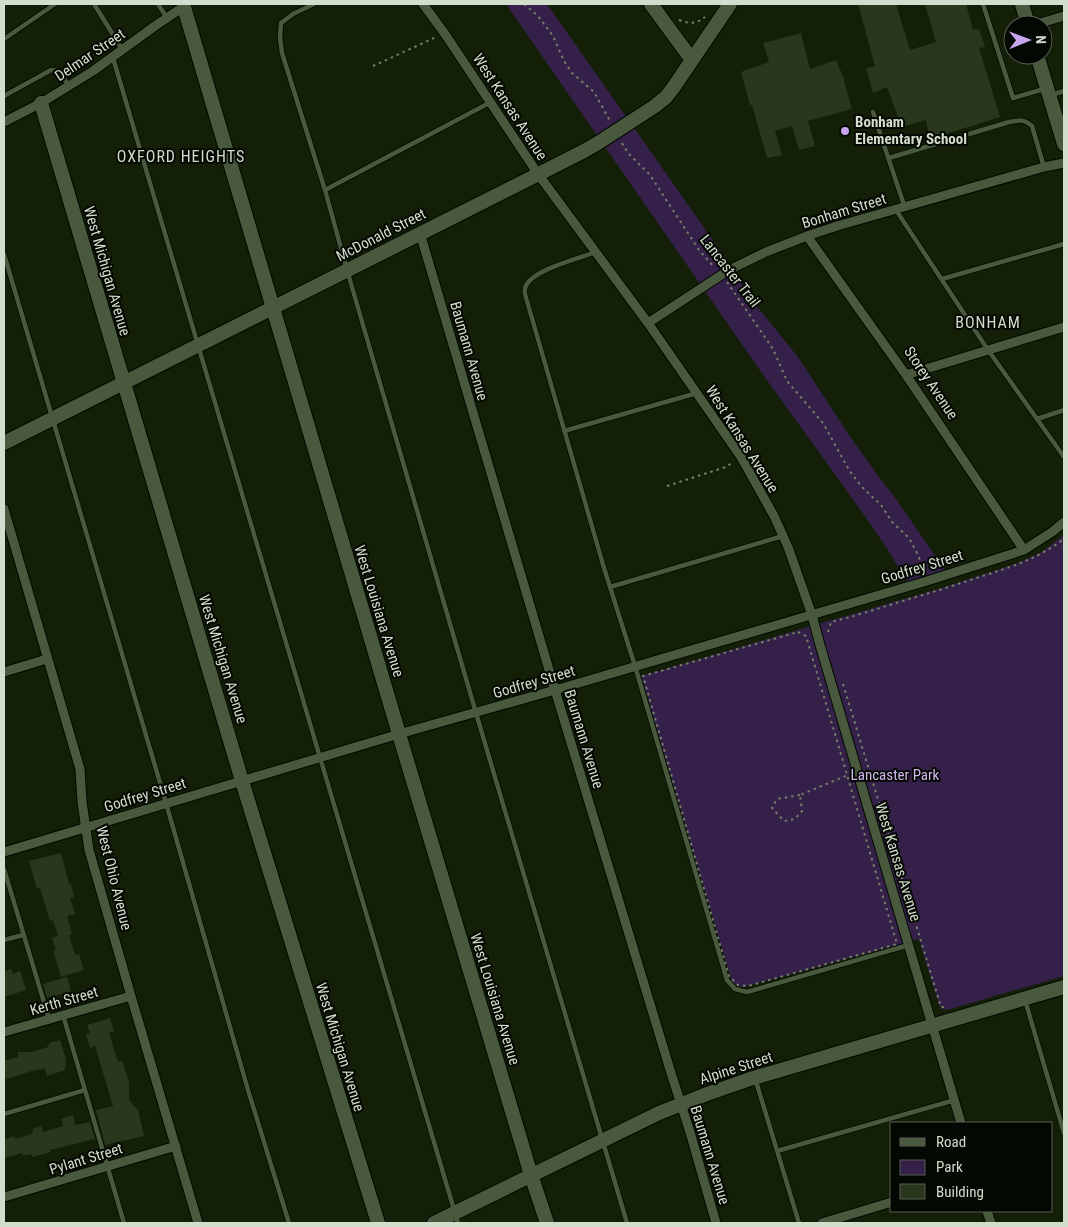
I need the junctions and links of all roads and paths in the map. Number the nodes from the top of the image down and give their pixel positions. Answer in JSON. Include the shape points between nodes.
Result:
{"nodes":[{"id":1,"x":54,"y":4,"type":"edge"},
{"id":2,"x":94,"y":4,"type":"edge"},
{"id":3,"x":158,"y":4,"type":"edge"},
{"id":4,"x":314,"y":4,"type":"edge"},
{"id":5,"x":423,"y":4,"type":"edge"},
{"id":6,"x":524,"y":4,"type":"edge"},
{"id":7,"x":651,"y":4,"type":"edge"},
{"id":8,"x":730,"y":4,"type":"edge"},
{"id":9,"x":983,"y":4,"type":"edge"},
{"id":10,"x":186,"y":5,"type":"edge"},
{"id":11,"x":709,"y":13,"type":"dead end"},
{"id":12,"x":673,"y":17,"type":"dead end"},
{"id":13,"x":167,"y":18,"type":"junction"},
{"id":14,"x":445,"y":34,"type":"junction"},
{"id":15,"x":4,"y":39,"type":"edge"},
{"id":16,"x":123,"y":50,"type":"junction"},
{"id":17,"x":113,"y":58,"type":"junction"},
{"id":18,"x":692,"y":60,"type":"junction"},
{"id":19,"x":1040,"y":65,"type":"edge"},
{"id":20,"x":373,"y":66,"type":"dead end"},
{"id":21,"x":69,"y":86,"type":"junction"},
{"id":22,"x":1064,"y":91,"type":"edge"},
{"id":23,"x":1048,"y":92,"type":"junction"},
{"id":24,"x":4,"y":96,"type":"edge"},
{"id":25,"x":491,"y":102,"type":"junction"},
{"id":26,"x":41,"y":103,"type":"junction"},
{"id":27,"x":873,"y":112,"type":"dead end"},
{"id":28,"x":4,"y":122,"type":"edge"},
{"id":29,"x":615,"y":132,"type":"junction"},
{"id":30,"x":1064,"y":144,"type":"edge"},
{"id":31,"x":888,"y":158,"type":"junction"},
{"id":32,"x":1064,"y":163,"type":"edge"},
{"id":33,"x":1044,"y":167,"type":"junction"},
{"id":34,"x":538,"y":174,"type":"junction"},
{"id":35,"x":325,"y":190,"type":"junction"},
{"id":36,"x":900,"y":209,"type":"junction"},
{"id":37,"x":420,"y":233,"type":"junction"},
{"id":38,"x":807,"y":236,"type":"junction"},
{"id":39,"x":1064,"y":244,"type":"edge"},
{"id":40,"x":596,"y":252,"type":"junction"},
{"id":41,"x":4,"y":254,"type":"edge"},
{"id":42,"x":347,"y":270,"type":"junction"},
{"id":43,"x":722,"y":275,"type":"junction"},
{"id":44,"x":942,"y":279,"type":"junction"},
{"id":45,"x":272,"y":308,"type":"junction"},
{"id":46,"x":648,"y":323,"type":"junction"},
{"id":47,"x":1064,"y":328,"type":"edge"},
{"id":48,"x":199,"y":345,"type":"junction"},
{"id":49,"x":988,"y":350,"type":"junction"},
{"id":50,"x":906,"y":375,"type":"junction"},
{"id":51,"x":124,"y":383,"type":"junction"},
{"id":52,"x":697,"y":393,"type":"junction"},
{"id":53,"x":1064,"y":410,"type":"edge"},
{"id":54,"x":53,"y":419,"type":"junction"},
{"id":55,"x":1037,"y":419,"type":"junction"},
{"id":56,"x":564,"y":431,"type":"junction"},
{"id":57,"x":4,"y":443,"type":"edge"},
{"id":58,"x":1064,"y":457,"type":"edge"},
{"id":59,"x":741,"y":458,"type":"junction"},
{"id":60,"x":667,"y":486,"type":"dead end"},
{"id":61,"x":4,"y":509,"type":"edge"},
{"id":62,"x":1064,"y":522,"type":"edge"},
{"id":63,"x":783,"y":536,"type":"junction"},
{"id":64,"x":1064,"y":539,"type":"edge"},
{"id":65,"x":1024,"y":550,"type":"junction"},
{"id":66,"x":927,"y":581,"type":"junction"},
{"id":67,"x":610,"y":587,"type":"junction"},
{"id":68,"x":812,"y":615,"type":"junction"},
{"id":69,"x":827,"y":632,"type":"dead end"},
{"id":70,"x":47,"y":659,"type":"junction"},
{"id":71,"x":635,"y":666,"type":"junction"},
{"id":72,"x":4,"y":672,"type":"edge"},
{"id":73,"x":842,"y":680,"type":"dead end"},
{"id":74,"x":555,"y":690,"type":"junction"},
{"id":75,"x":476,"y":713,"type":"junction"},
{"id":76,"x":399,"y":734,"type":"junction"},
{"id":77,"x":320,"y":758,"type":"junction"},
{"id":78,"x":848,"y":776,"type":"junction"},
{"id":79,"x":242,"y":781,"type":"junction"},
{"id":80,"x":800,"y":795,"type":"junction"},
{"id":81,"x":166,"y":803,"type":"junction"},
{"id":82,"x":86,"y":827,"type":"junction"},
{"id":83,"x":4,"y":852,"type":"edge"},
{"id":84,"x":4,"y":869,"type":"edge"},
{"id":85,"x":23,"y":934,"type":"junction"},
{"id":86,"x":4,"y":940,"type":"edge"},
{"id":87,"x":909,"y":945,"type":"junction"},
{"id":88,"x":1064,"y":987,"type":"edge"},
{"id":89,"x":131,"y":996,"type":"junction"},
{"id":90,"x":1024,"y":999,"type":"junction"},
{"id":91,"x":951,"y":1008,"type":"dead end"},
{"id":92,"x":63,"y":1016,"type":"junction"},
{"id":93,"x":49,"y":1019,"type":"junction"},
{"id":94,"x":933,"y":1026,"type":"junction"},
{"id":95,"x":4,"y":1032,"type":"edge"},
{"id":96,"x":755,"y":1078,"type":"junction"},
{"id":97,"x":84,"y":1090,"type":"junction"},
{"id":98,"x":955,"y":1100,"type":"junction"},
{"id":99,"x":680,"y":1104,"type":"junction"},
{"id":100,"x":4,"y":1114,"type":"edge"},
{"id":101,"x":961,"y":1122,"type":"edge"},
{"id":102,"x":1064,"y":1133,"type":"edge"},
{"id":103,"x":602,"y":1141,"type":"junction"},
{"id":104,"x":176,"y":1146,"type":"junction"},
{"id":105,"x":777,"y":1151,"type":"junction"},
{"id":106,"x":107,"y":1167,"type":"junction"},
{"id":107,"x":531,"y":1175,"type":"junction"},
{"id":108,"x":4,"y":1197,"type":"edge"},
{"id":109,"x":890,"y":1203,"type":"edge"},
{"id":110,"x":457,"y":1218,"type":"edge"},
{"id":111,"x":124,"y":1223,"type":"edge"},
{"id":112,"x":198,"y":1223,"type":"edge"},
{"id":113,"x":289,"y":1223,"type":"edge"},
{"id":114,"x":378,"y":1223,"type":"edge"},
{"id":115,"x":434,"y":1223,"type":"edge"},
{"id":116,"x":548,"y":1223,"type":"edge"},
{"id":117,"x":627,"y":1223,"type":"edge"},
{"id":118,"x":716,"y":1223,"type":"edge"},
{"id":119,"x":799,"y":1223,"type":"edge"},
{"id":120,"x":822,"y":1223,"type":"edge"}],
"edges":[{"from":1,"to":15,"type":"lane"},
{"from":2,"to":16,"type":"lane"},
{"from":3,"to":13,"type":"lane"},
{"from":4,"to":35,"type":"lane","via":[[281,23],[280,38],[282,54]]},
{"from":5,"to":14,"type":"street","name":"West Kansas Avenue"},
{"from":6,"to":29,"type":"path","name":"Lancaster Trail","via":[[553,36],[572,73],[594,92]]},
{"from":7,"to":18,"type":"street"},
{"from":8,"to":18,"type":"street","name":"McDonald Street"},
{"from":9,"to":23,"type":"lane","via":[[1013,98]]},
{"from":10,"to":13,"type":"street","name":"Delmar Street"},
{"from":10,"to":45,"type":"street","name":"West Louisiana Avenue"},
{"from":11,"to":12,"type":"path","via":[[699,22],[688,23]]},
{"from":13,"to":16,"type":"street","name":"Delmar Street"},
{"from":14,"to":20,"type":"path"},
{"from":14,"to":25,"type":"street","name":"West Kansas Avenue"},
{"from":16,"to":17,"type":"street","name":"Delmar Street"},
{"from":17,"to":21,"type":"street","name":"Delmar Street"},
{"from":17,"to":48,"type":"lane"},
{"from":18,"to":29,"type":"street","name":"McDonald Street","via":[[666,97]]},
{"from":19,"to":23,"type":"street"},
{"from":21,"to":24,"type":"lane","via":[[59,71],[51,70]]},
{"from":21,"to":26,"type":"street","name":"Delmar Street"},
{"from":22,"to":23,"type":"lane"},
{"from":23,"to":30,"type":"street"},
{"from":25,"to":34,"type":"street","name":"West Kansas Avenue"},
{"from":25,"to":35,"type":"lane"},
{"from":26,"to":28,"type":"street","name":"Delmar Street"},
{"from":26,"to":51,"type":"street","name":"West Michigan Avenue"},
{"from":27,"to":31,"type":"lane"},
{"from":29,"to":34,"type":"street","name":"McDonald Street"},
{"from":29,"to":43,"type":"path","name":"Lancaster Trail","via":[[628,153],[650,175],[699,250]]},
{"from":31,"to":33,"type":"lane","via":[[1020,120],[1032,126]]},
{"from":31,"to":36,"type":"lane"},
{"from":32,"to":33,"type":"street","name":"Bonham Street"},
{"from":33,"to":36,"type":"street","name":"Bonham Street"},
{"from":34,"to":37,"type":"street","name":"McDonald Street"},
{"from":34,"to":40,"type":"street","name":"West Kansas Avenue"},
{"from":35,"to":42,"type":"lane"},
{"from":36,"to":38,"type":"street","name":"Bonham Street"},
{"from":36,"to":44,"type":"lane"},
{"from":37,"to":42,"type":"street","name":"McDonald Street"},
{"from":37,"to":74,"type":"street","name":"Baumann Avenue"},
{"from":38,"to":43,"type":"street","name":"Bonham Street","via":[[750,259]]},
{"from":38,"to":50,"type":"street","name":"Storey Avenue"},
{"from":39,"to":44,"type":"lane"},
{"from":40,"to":46,"type":"street","name":"West Kansas Avenue"},
{"from":40,"to":56,"type":"lane","via":[[542,271],[531,278],[525,288]]},
{"from":41,"to":54,"type":"lane"},
{"from":42,"to":45,"type":"street","name":"McDonald Street"},
{"from":42,"to":75,"type":"lane"},
{"from":43,"to":46,"type":"street","name":"Bonham Street"},
{"from":43,"to":66,"type":"path","name":"Lancaster Trail","via":[[773,349],[787,381],[823,423],[849,470],[909,538]]},
{"from":44,"to":49,"type":"lane"},
{"from":45,"to":48,"type":"street","name":"McDonald Street"},
{"from":45,"to":76,"type":"street","name":"West Louisiana Avenue"},
{"from":46,"to":52,"type":"street","name":"West Kansas Avenue"},
{"from":47,"to":49,"type":"street"},
{"from":48,"to":51,"type":"street","name":"McDonald Street"},
{"from":48,"to":77,"type":"lane"},
{"from":49,"to":50,"type":"street"},
{"from":49,"to":55,"type":"lane"},
{"from":50,"to":65,"type":"street","name":"Storey Avenue"},
{"from":51,"to":54,"type":"street","name":"McDonald Street"},
{"from":51,"to":79,"type":"street","name":"West Michigan Avenue"},
{"from":52,"to":56,"type":"lane"},
{"from":52,"to":59,"type":"street","name":"West Kansas Avenue"},
{"from":53,"to":55,"type":"lane"},
{"from":54,"to":57,"type":"street","name":"McDonald Street"},
{"from":54,"to":81,"type":"lane"},
{"from":55,"to":58,"type":"lane"},
{"from":56,"to":67,"type":"lane"},
{"from":59,"to":60,"type":"path","via":[[726,467]]},
{"from":59,"to":63,"type":"street","name":"West Kansas Avenue"},
{"from":61,"to":70,"type":"street","name":"West Ohio Avenue"},
{"from":62,"to":65,"type":"street","name":"Godfrey Street"},
{"from":63,"to":67,"type":"lane"},
{"from":63,"to":68,"type":"street","name":"West Kansas Avenue"},
{"from":64,"to":69,"type":"path","via":[[1049,551],[1015,566],[831,622]]},
{"from":65,"to":66,"type":"street","name":"Godfrey Street"},
{"from":66,"to":68,"type":"street","name":"Godfrey Street"},
{"from":67,"to":71,"type":"lane"},
{"from":68,"to":71,"type":"street","name":"Godfrey Street"},
{"from":68,"to":87,"type":"street","name":"West Kansas Avenue"},
{"from":70,"to":72,"type":"street"},
{"from":70,"to":82,"type":"street","name":"West Ohio Avenue","via":[[80,769]]},
{"from":71,"to":74,"type":"street","name":"Godfrey Street"},
{"from":71,"to":87,"type":"lane","via":[[727,980],[735,989],[746,992]]},
{"from":73,"to":91,"type":"path","via":[[941,1007]]},
{"from":74,"to":75,"type":"street","name":"Godfrey Street"},
{"from":74,"to":99,"type":"street","name":"Baumann Avenue"},
{"from":75,"to":76,"type":"street","name":"Godfrey Street"},
{"from":75,"to":103,"type":"lane"},
{"from":76,"to":77,"type":"street","name":"Godfrey Street"},
{"from":76,"to":107,"type":"street","name":"West Louisiana Avenue"},
{"from":77,"to":79,"type":"street","name":"Godfrey Street"},
{"from":77,"to":110,"type":"lane"},
{"from":78,"to":78,"type":"path","via":[[806,636],[798,632],[643,676],[728,976],[738,985],[748,986],[897,944]]},
{"from":78,"to":80,"type":"path"},
{"from":79,"to":81,"type":"street","name":"Godfrey Street"},
{"from":79,"to":114,"type":"street","name":"West Michigan Avenue"},
{"from":80,"to":80,"type":"path","via":[[802,811],[795,819],[784,821],[772,808],[778,799]]},
{"from":81,"to":82,"type":"street","name":"Godfrey Street"},
{"from":81,"to":113,"type":"lane"},
{"from":82,"to":83,"type":"street","name":"Godfrey Street"},
{"from":82,"to":89,"type":"street","name":"West Ohio Avenue","via":[[89,850]]},
{"from":84,"to":85,"type":"lane"},
{"from":85,"to":86,"type":"lane"},
{"from":85,"to":93,"type":"lane"},
{"from":87,"to":94,"type":"street","name":"West Kansas Avenue"},
{"from":88,"to":90,"type":"street","name":"Alpine Street"},
{"from":89,"to":92,"type":"street","name":"Kerth Street"},
{"from":89,"to":104,"type":"street","name":"West Ohio Avenue"},
{"from":90,"to":94,"type":"street","name":"Alpine Street"},
{"from":90,"to":102,"type":"lane"},
{"from":92,"to":93,"type":"street","name":"Kerth Street"},
{"from":92,"to":97,"type":"lane"},
{"from":93,"to":95,"type":"street","name":"Kerth Street"},
{"from":94,"to":96,"type":"street","name":"Alpine Street"},
{"from":94,"to":98,"type":"street","name":"West Kansas Avenue"},
{"from":96,"to":99,"type":"street","name":"Alpine Street"},
{"from":96,"to":105,"type":"lane"},
{"from":97,"to":100,"type":"lane"},
{"from":97,"to":106,"type":"lane"},
{"from":98,"to":101,"type":"street","name":"West Kansas Avenue"},
{"from":98,"to":105,"type":"lane"},
{"from":99,"to":103,"type":"street","name":"Alpine Street"},
{"from":99,"to":118,"type":"street","name":"Baumann Avenue"},
{"from":103,"to":107,"type":"street","name":"Alpine Street"},
{"from":103,"to":117,"type":"lane"},
{"from":104,"to":106,"type":"street","name":"Pylant Street"},
{"from":104,"to":112,"type":"street","name":"West Ohio Avenue"},
{"from":105,"to":119,"type":"lane"},
{"from":106,"to":108,"type":"street","name":"Pylant Street"},
{"from":106,"to":111,"type":"lane"},
{"from":107,"to":110,"type":"street","name":"Alpine Street"},
{"from":107,"to":116,"type":"street","name":"West Louisiana Avenue"},
{"from":109,"to":120,"type":"street"},
{"from":110,"to":115,"type":"street","name":"Alpine Street"}]}
